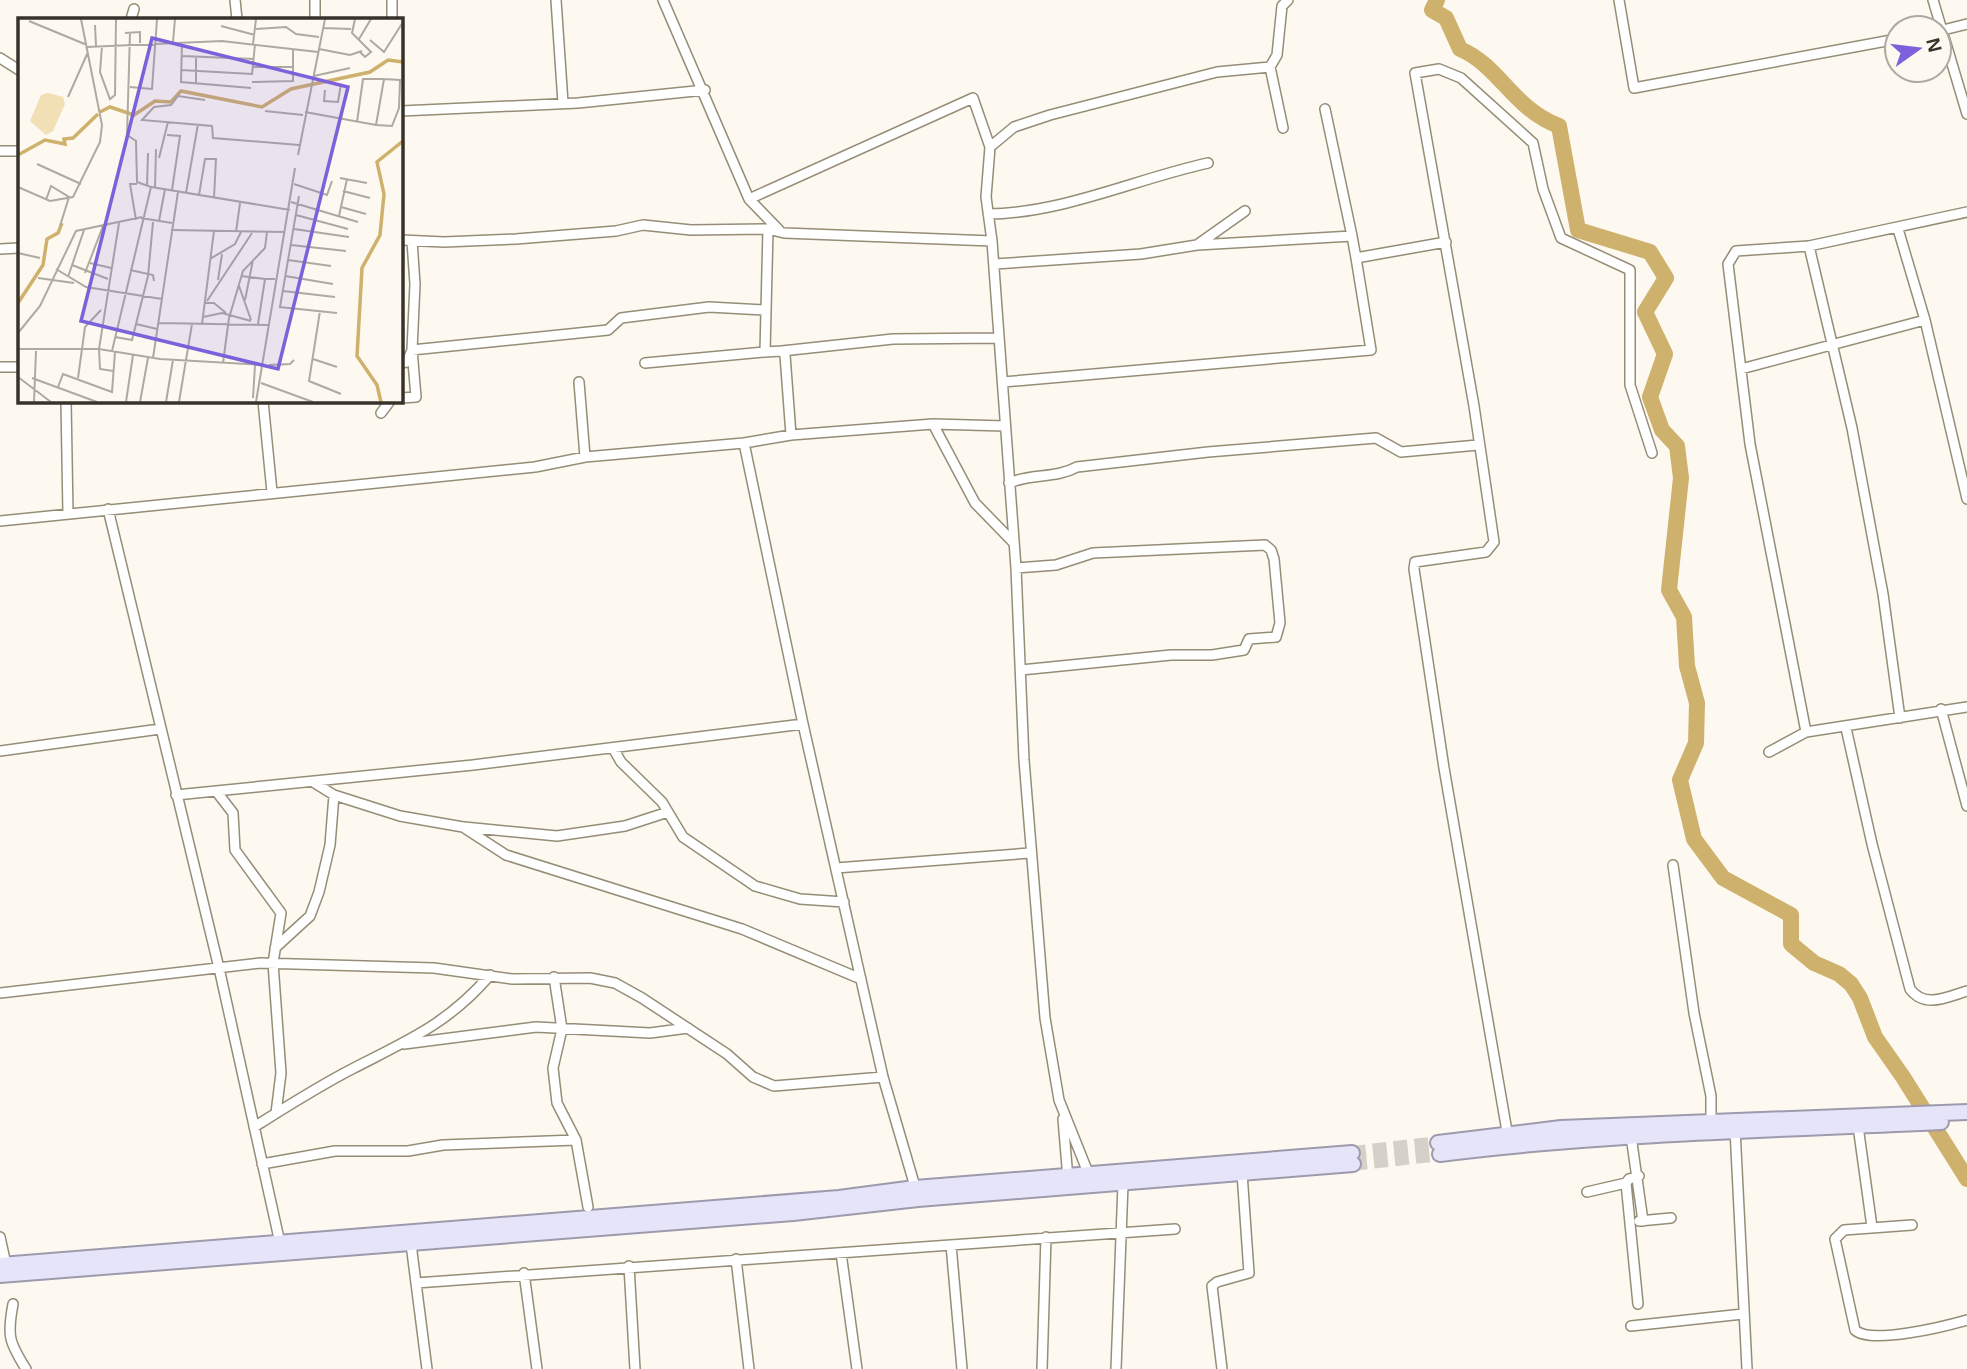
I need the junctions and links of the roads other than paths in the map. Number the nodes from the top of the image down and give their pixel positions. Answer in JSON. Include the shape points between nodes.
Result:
{"nodes":[{"id":1,"x":234,"y":0,"type":"edge"},
{"id":2,"x":315,"y":0,"type":"edge"},
{"id":3,"x":392,"y":0,"type":"edge"},
{"id":4,"x":556,"y":0,"type":"edge"},
{"id":5,"x":663,"y":0,"type":"edge"},
{"id":6,"x":1288,"y":0,"type":"edge"},
{"id":7,"x":1619,"y":0,"type":"edge"},
{"id":8,"x":237,"y":18,"type":"edge"},
{"id":9,"x":315,"y":18,"type":"edge"},
{"id":10,"x":392,"y":18,"type":"edge"},
{"id":11,"x":1883,"y":42,"type":"edge"},
{"id":12,"x":0,"y":58,"type":"edge"},
{"id":13,"x":1270,"y":67,"type":"junction"},
{"id":14,"x":18,"y":69,"type":"edge"},
{"id":15,"x":1953,"y":71,"type":"edge"},
{"id":16,"x":705,"y":90,"type":"junction"},
{"id":17,"x":563,"y":103,"type":"junction"},
{"id":18,"x":1325,"y":109,"type":"dead end"},
{"id":19,"x":402,"y":111,"type":"edge"},
{"id":20,"x":1967,"y":114,"type":"edge"},
{"id":21,"x":1283,"y":128,"type":"dead end"},
{"id":22,"x":990,"y":147,"type":"junction"},
{"id":23,"x":0,"y":151,"type":"edge"},
{"id":24,"x":18,"y":151,"type":"edge"},
{"id":25,"x":1208,"y":163,"type":"dead end"},
{"id":26,"x":749,"y":199,"type":"junction"},
{"id":27,"x":1245,"y":211,"type":"dead end"},
{"id":28,"x":1967,"y":212,"type":"edge"},
{"id":29,"x":988,"y":214,"type":"junction"},
{"id":30,"x":768,"y":229,"type":"junction"},
{"id":31,"x":1898,"y":229,"type":"junction"},
{"id":32,"x":783,"y":233,"type":"junction"},
{"id":33,"x":1352,"y":236,"type":"junction"},
{"id":34,"x":402,"y":240,"type":"edge"},
{"id":35,"x":412,"y":241,"type":"junction"},
{"id":36,"x":992,"y":241,"type":"junction"},
{"id":37,"x":1446,"y":242,"type":"junction"},
{"id":38,"x":1197,"y":245,"type":"junction"},
{"id":39,"x":1809,"y":246,"type":"junction"},
{"id":40,"x":18,"y":248,"type":"edge"},
{"id":41,"x":0,"y":249,"type":"edge"},
{"id":42,"x":1356,"y":258,"type":"junction"},
{"id":43,"x":995,"y":264,"type":"junction"},
{"id":44,"x":766,"y":310,"type":"junction"},
{"id":45,"x":1925,"y":320,"type":"junction"},
{"id":46,"x":999,"y":338,"type":"junction"},
{"id":47,"x":1832,"y":345,"type":"junction"},
{"id":48,"x":412,"y":350,"type":"junction"},
{"id":49,"x":782,"y":351,"type":"junction"},
{"id":50,"x":765,"y":352,"type":"junction"},
{"id":51,"x":402,"y":363,"type":"edge"},
{"id":52,"x":645,"y":363,"type":"dead end"},
{"id":53,"x":0,"y":367,"type":"edge"},
{"id":54,"x":18,"y":367,"type":"edge"},
{"id":55,"x":1741,"y":369,"type":"junction"},
{"id":56,"x":579,"y":382,"type":"dead end"},
{"id":57,"x":1003,"y":382,"type":"junction"},
{"id":58,"x":402,"y":398,"type":"edge"},
{"id":59,"x":66,"y":402,"type":"edge"},
{"id":60,"x":263,"y":402,"type":"edge"},
{"id":61,"x":389,"y":402,"type":"edge"},
{"id":62,"x":381,"y":413,"type":"dead end"},
{"id":63,"x":933,"y":424,"type":"junction"},
{"id":64,"x":1005,"y":426,"type":"junction"},
{"id":65,"x":791,"y":435,"type":"junction"},
{"id":66,"x":744,"y":443,"type":"junction"},
{"id":67,"x":1478,"y":445,"type":"junction"},
{"id":68,"x":1652,"y":453,"type":"dead end"},
{"id":69,"x":585,"y":457,"type":"junction"},
{"id":70,"x":1009,"y":482,"type":"junction"},
{"id":71,"x":272,"y":492,"type":"junction"},
{"id":72,"x":1967,"y":499,"type":"edge"},
{"id":73,"x":108,"y":509,"type":"junction"},
{"id":74,"x":68,"y":514,"type":"junction"},
{"id":75,"x":0,"y":521,"type":"edge"},
{"id":76,"x":1014,"y":543,"type":"junction"},
{"id":77,"x":1016,"y":568,"type":"junction"},
{"id":78,"x":1021,"y":670,"type":"junction"},
{"id":79,"x":1967,"y":707,"type":"edge"},
{"id":80,"x":1941,"y":709,"type":"junction"},
{"id":81,"x":1899,"y":719,"type":"junction"},
{"id":82,"x":803,"y":724,"type":"junction"},
{"id":83,"x":1846,"y":728,"type":"junction"},
{"id":84,"x":160,"y":730,"type":"junction"},
{"id":85,"x":1805,"y":732,"type":"junction"},
{"id":86,"x":613,"y":748,"type":"junction"},
{"id":87,"x":0,"y":751,"type":"edge"},
{"id":88,"x":1769,"y":752,"type":"dead end"},
{"id":89,"x":313,"y":782,"type":"junction"},
{"id":90,"x":216,"y":791,"type":"junction"},
{"id":91,"x":176,"y":795,"type":"junction"},
{"id":92,"x":334,"y":795,"type":"junction"},
{"id":93,"x":1967,"y":806,"type":"edge"},
{"id":94,"x":668,"y":812,"type":"junction"},
{"id":95,"x":463,"y":827,"type":"junction"},
{"id":96,"x":1030,"y":853,"type":"junction"},
{"id":97,"x":1673,"y":865,"type":"dead end"},
{"id":98,"x":836,"y":868,"type":"junction"},
{"id":99,"x":844,"y":902,"type":"junction"},
{"id":100,"x":275,"y":948,"type":"junction"},
{"id":101,"x":273,"y":964,"type":"junction"},
{"id":102,"x":219,"y":968,"type":"junction"},
{"id":103,"x":490,"y":975,"type":"junction"},
{"id":104,"x":554,"y":977,"type":"junction"},
{"id":105,"x":861,"y":979,"type":"junction"},
{"id":106,"x":1967,"y":992,"type":"edge"},
{"id":107,"x":0,"y":993,"type":"edge"},
{"id":108,"x":688,"y":1028,"type":"junction"},
{"id":109,"x":562,"y":1029,"type":"junction"},
{"id":110,"x":404,"y":1044,"type":"junction"},
{"id":111,"x":883,"y":1077,"type":"junction"},
{"id":112,"x":1967,"y":1112,"type":"edge"},
{"id":113,"x":276,"y":1113,"type":"junction"},
{"id":114,"x":1063,"y":1114,"type":"junction"},
{"id":115,"x":1935,"y":1118,"type":"junction"},
{"id":116,"x":1919,"y":1119,"type":"junction"},
{"id":117,"x":1712,"y":1120,"type":"junction"},
{"id":118,"x":1967,"y":1121,"type":"edge"},
{"id":119,"x":1858,"y":1126,"type":"junction"},
{"id":120,"x":254,"y":1127,"type":"junction"},
{"id":121,"x":1735,"y":1129,"type":"junction"},
{"id":122,"x":1631,"y":1136,"type":"junction"},
{"id":123,"x":576,"y":1140,"type":"junction"},
{"id":124,"x":1508,"y":1140,"type":"junction"},
{"id":125,"x":1439,"y":1149,"type":"tunnel mouth"},
{"id":126,"x":262,"y":1164,"type":"junction"},
{"id":127,"x":1242,"y":1173,"type":"junction"},
{"id":128,"x":1089,"y":1175,"type":"junction"},
{"id":129,"x":1639,"y":1176,"type":"junction"},
{"id":130,"x":1068,"y":1183,"type":"junction"},
{"id":131,"x":1626,"y":1183,"type":"junction"},
{"id":132,"x":1123,"y":1184,"type":"junction"},
{"id":133,"x":1587,"y":1192,"type":"dead end"},
{"id":134,"x":916,"y":1193,"type":"junction"},
{"id":135,"x":588,"y":1207,"type":"dead end"},
{"id":136,"x":1671,"y":1219,"type":"dead end"},
{"id":137,"x":1630,"y":1221,"type":"junction"},
{"id":138,"x":1643,"y":1221,"type":"junction"},
{"id":139,"x":1912,"y":1225,"type":"dead end"},
{"id":140,"x":1872,"y":1227,"type":"junction"},
{"id":141,"x":1175,"y":1229,"type":"dead end"},
{"id":142,"x":1123,"y":1232,"type":"junction"},
{"id":143,"x":0,"y":1237,"type":"edge"},
{"id":144,"x":1046,"y":1237,"type":"junction"},
{"id":145,"x":280,"y":1243,"type":"junction"},
{"id":146,"x":411,"y":1244,"type":"junction"},
{"id":147,"x":951,"y":1245,"type":"junction"},
{"id":148,"x":841,"y":1252,"type":"junction"},
{"id":149,"x":736,"y":1259,"type":"junction"},
{"id":150,"x":629,"y":1266,"type":"junction"},
{"id":151,"x":3,"y":1270,"type":"edge"},
{"id":152,"x":524,"y":1273,"type":"junction"},
{"id":153,"x":416,"y":1283,"type":"junction"},
{"id":154,"x":13,"y":1304,"type":"dead end"},
{"id":155,"x":1638,"y":1304,"type":"dead end"},
{"id":156,"x":1743,"y":1314,"type":"junction"},
{"id":157,"x":1967,"y":1320,"type":"edge"},
{"id":158,"x":1631,"y":1326,"type":"dead end"},
{"id":159,"x":26,"y":1369,"type":"edge"},
{"id":160,"x":427,"y":1369,"type":"edge"},
{"id":161,"x":537,"y":1369,"type":"edge"},
{"id":162,"x":635,"y":1369,"type":"edge"},
{"id":163,"x":749,"y":1369,"type":"edge"},
{"id":164,"x":857,"y":1369,"type":"edge"},
{"id":165,"x":962,"y":1369,"type":"edge"},
{"id":166,"x":1042,"y":1369,"type":"edge"},
{"id":167,"x":1116,"y":1369,"type":"edge"},
{"id":168,"x":1222,"y":1369,"type":"edge"},
{"id":169,"x":1747,"y":1369,"type":"edge"}],
"edges":[{"from":1,"to":8,"type":"street"},
{"from":2,"to":9,"type":"street"},
{"from":3,"to":10,"type":"street"},
{"from":4,"to":17,"type":"street"},
{"from":5,"to":16,"type":"street"},
{"from":6,"to":13,"type":"street","via":[[1282,6],[1277,55]]},
{"from":7,"to":11,"type":"street","via":[[1634,88]]},
{"from":12,"to":14,"type":"street"},
{"from":13,"to":21,"type":"street"},
{"from":13,"to":22,"type":"street","via":[[1217,72],[1050,115],[1014,127]]},
{"from":15,"to":20,"type":"street"},
{"from":16,"to":17,"type":"street"},
{"from":16,"to":26,"type":"street"},
{"from":17,"to":19,"type":"street"},
{"from":18,"to":33,"type":"street"},
{"from":22,"to":26,"type":"street","via":[[973,98]]},
{"from":22,"to":29,"type":"street"},
{"from":23,"to":24,"type":"street"},
{"from":25,"to":29,"type":"street","via":[[1055,206]]},
{"from":26,"to":32,"type":"street"},
{"from":27,"to":38,"type":"street"},
{"from":28,"to":31,"type":"street"},
{"from":29,"to":36,"type":"street"},
{"from":30,"to":32,"type":"street"},
{"from":30,"to":35,"type":"street","via":[[643,225],[516,239]]},
{"from":30,"to":44,"type":"street"},
{"from":31,"to":39,"type":"street"},
{"from":31,"to":45,"type":"street"},
{"from":32,"to":36,"type":"street"},
{"from":33,"to":38,"type":"street"},
{"from":33,"to":42,"type":"street"},
{"from":34,"to":35,"type":"street"},
{"from":35,"to":48,"type":"street"},
{"from":36,"to":43,"type":"street"},
{"from":37,"to":42,"type":"street"},
{"from":37,"to":67,"type":"street"},
{"from":37,"to":68,"type":"street","via":[[1415,73],[1439,69],[1461,78],[1534,143],[1561,237],[1630,270],[1630,385]]},
{"from":38,"to":43,"type":"street","via":[[1141,254]]},
{"from":39,"to":47,"type":"street"},
{"from":39,"to":55,"type":"street","via":[[1736,251],[1731,258],[1727,270]]},
{"from":40,"to":41,"type":"street"},
{"from":42,"to":57,"type":"street","via":[[1371,350]]},
{"from":43,"to":46,"type":"street"},
{"from":44,"to":48,"type":"street","via":[[709,307],[621,317],[608,330]]},
{"from":44,"to":50,"type":"street"},
{"from":45,"to":47,"type":"street"},
{"from":45,"to":72,"type":"street"},
{"from":46,"to":49,"type":"street","via":[[893,339]]},
{"from":46,"to":57,"type":"street"},
{"from":47,"to":55,"type":"street"},
{"from":47,"to":81,"type":"street","via":[[1883,594]]},
{"from":48,"to":51,"type":"street"},
{"from":48,"to":58,"type":"street","via":[[416,397]]},
{"from":49,"to":50,"type":"street"},
{"from":49,"to":65,"type":"street"},
{"from":50,"to":52,"type":"street"},
{"from":53,"to":54,"type":"street"},
{"from":55,"to":85,"type":"street","via":[[1750,444]]},
{"from":56,"to":69,"type":"street"},
{"from":57,"to":64,"type":"street"},
{"from":59,"to":74,"type":"street"},
{"from":60,"to":71,"type":"street"},
{"from":61,"to":62,"type":"street"},
{"from":63,"to":64,"type":"street"},
{"from":63,"to":65,"type":"street"},
{"from":63,"to":76,"type":"street","via":[[975,503]]},
{"from":64,"to":70,"type":"street"},
{"from":65,"to":66,"type":"street"},
{"from":66,"to":69,"type":"street"},
{"from":66,"to":82,"type":"street"},
{"from":67,"to":70,"type":"street","via":[[1401,453],[1376,439],[1350,440],[1077,467],[1063,475]]},
{"from":67,"to":124,"type":"street","via":[[1492,548],[1415,562],[1414,569]]},
{"from":69,"to":71,"type":"street","via":[[535,467]]},
{"from":70,"to":76,"type":"street"},
{"from":71,"to":73,"type":"street"},
{"from":73,"to":74,"type":"street"},
{"from":73,"to":84,"type":"street"},
{"from":74,"to":75,"type":"street"},
{"from":76,"to":77,"type":"street"},
{"from":77,"to":78,"type":"street"},
{"from":77,"to":78,"type":"street","via":[[1056,565],[1093,553],[1265,545],[1274,559],[1280,623],[1276,637],[1248,639],[1244,650],[1212,656],[1158,656]]},
{"from":78,"to":96,"type":"street"},
{"from":79,"to":80,"type":"street"},
{"from":80,"to":81,"type":"street"},
{"from":80,"to":93,"type":"street"},
{"from":81,"to":83,"type":"street"},
{"from":82,"to":86,"type":"street"},
{"from":82,"to":98,"type":"street"},
{"from":83,"to":85,"type":"street"},
{"from":83,"to":106,"type":"street","via":[[1910,989],[1932,1002]]},
{"from":84,"to":87,"type":"street"},
{"from":84,"to":91,"type":"street"},
{"from":85,"to":88,"type":"street"},
{"from":86,"to":89,"type":"street"},
{"from":86,"to":94,"type":"street"},
{"from":89,"to":90,"type":"street"},
{"from":89,"to":92,"type":"street"},
{"from":90,"to":91,"type":"street"},
{"from":90,"to":100,"type":"street","via":[[233,814],[235,850],[281,913]]},
{"from":91,"to":102,"type":"street"},
{"from":92,"to":95,"type":"street","via":[[400,816]]},
{"from":92,"to":100,"type":"street","via":[[330,845],[310,916]]},
{"from":94,"to":95,"type":"street","via":[[625,827],[557,836]]},
{"from":94,"to":99,"type":"street","via":[[682,837],[755,886],[800,899]]},
{"from":95,"to":105,"type":"street","via":[[506,855],[742,929]]},
{"from":96,"to":98,"type":"street"},
{"from":96,"to":114,"type":"street","via":[[1050,1060]]},
{"from":97,"to":117,"type":"street"},
{"from":98,"to":99,"type":"street"},
{"from":99,"to":105,"type":"street"},
{"from":100,"to":101,"type":"street"},
{"from":101,"to":102,"type":"street"},
{"from":101,"to":103,"type":"street","via":[[434,968]]},
{"from":101,"to":113,"type":"street","via":[[281,1073]]},
{"from":102,"to":107,"type":"street"},
{"from":102,"to":120,"type":"street"},
{"from":103,"to":104,"type":"street"},
{"from":103,"to":110,"type":"street","via":[[464,1005]]},
{"from":104,"to":108,"type":"street","via":[[615,984]]},
{"from":104,"to":109,"type":"street"},
{"from":105,"to":111,"type":"street"},
{"from":108,"to":109,"type":"street","via":[[650,1033]]},
{"from":108,"to":111,"type":"street","via":[[753,1077],[774,1086]]},
{"from":109,"to":110,"type":"street","via":[[536,1027]]},
{"from":109,"to":123,"type":"street","via":[[553,1068],[557,1103]]},
{"from":110,"to":113,"type":"street"},
{"from":111,"to":134,"type":"street"},
{"from":112,"to":115,"type":"main road"},
{"from":113,"to":120,"type":"street"},
{"from":114,"to":128,"type":"street"},
{"from":114,"to":130,"type":"street"},
{"from":115,"to":116,"type":"main road"},
{"from":115,"to":118,"type":"main road"},
{"from":116,"to":117,"type":"main road"},
{"from":116,"to":119,"type":"main road"},
{"from":117,"to":124,"type":"main road","via":[[1561,1128]]},
{"from":119,"to":121,"type":"main road"},
{"from":119,"to":140,"type":"street"},
{"from":120,"to":126,"type":"street"},
{"from":121,"to":122,"type":"main road"},
{"from":121,"to":156,"type":"street"},
{"from":122,"to":124,"type":"main road"},
{"from":122,"to":129,"type":"street"},
{"from":123,"to":126,"type":"street","via":[[335,1151]]},
{"from":123,"to":135,"type":"street"},
{"from":124,"to":125,"type":"main road"},
{"from":126,"to":145,"type":"street"},
{"from":127,"to":128,"type":"main road","via":[[1352,1158]]},
{"from":127,"to":132,"type":"main road"},
{"from":127,"to":168,"type":"street","via":[[1249,1273],[1212,1286]]},
{"from":128,"to":130,"type":"main road"},
{"from":129,"to":131,"type":"street"},
{"from":129,"to":138,"type":"street"},
{"from":130,"to":132,"type":"main road"},
{"from":130,"to":134,"type":"main road"},
{"from":131,"to":133,"type":"street"},
{"from":131,"to":137,"type":"street"},
{"from":132,"to":142,"type":"street"},
{"from":134,"to":145,"type":"main road"},
{"from":134,"to":146,"type":"main road","via":[[793,1213]]},
{"from":136,"to":138,"type":"street"},
{"from":137,"to":138,"type":"street"},
{"from":137,"to":155,"type":"street"},
{"from":139,"to":140,"type":"street"},
{"from":140,"to":157,"type":"street","via":[[1844,1230],[1835,1239],[1854,1330],[1864,1335],[1904,1333]]},
{"from":141,"to":142,"type":"street"},
{"from":142,"to":144,"type":"street"},
{"from":142,"to":167,"type":"street"},
{"from":143,"to":151,"type":"street"},
{"from":144,"to":147,"type":"street"},
{"from":144,"to":166,"type":"street"},
{"from":145,"to":151,"type":"main road"},
{"from":146,"to":151,"type":"main road"},
{"from":146,"to":153,"type":"street"},
{"from":147,"to":148,"type":"street"},
{"from":147,"to":165,"type":"street"},
{"from":148,"to":149,"type":"street"},
{"from":148,"to":164,"type":"street"},
{"from":149,"to":150,"type":"street"},
{"from":149,"to":163,"type":"street"},
{"from":150,"to":152,"type":"street"},
{"from":150,"to":162,"type":"street"},
{"from":152,"to":153,"type":"street"},
{"from":152,"to":161,"type":"street"},
{"from":153,"to":160,"type":"street"},
{"from":154,"to":159,"type":"street","via":[[10,1344]]},
{"from":156,"to":158,"type":"street"},
{"from":156,"to":169,"type":"street"}]}
